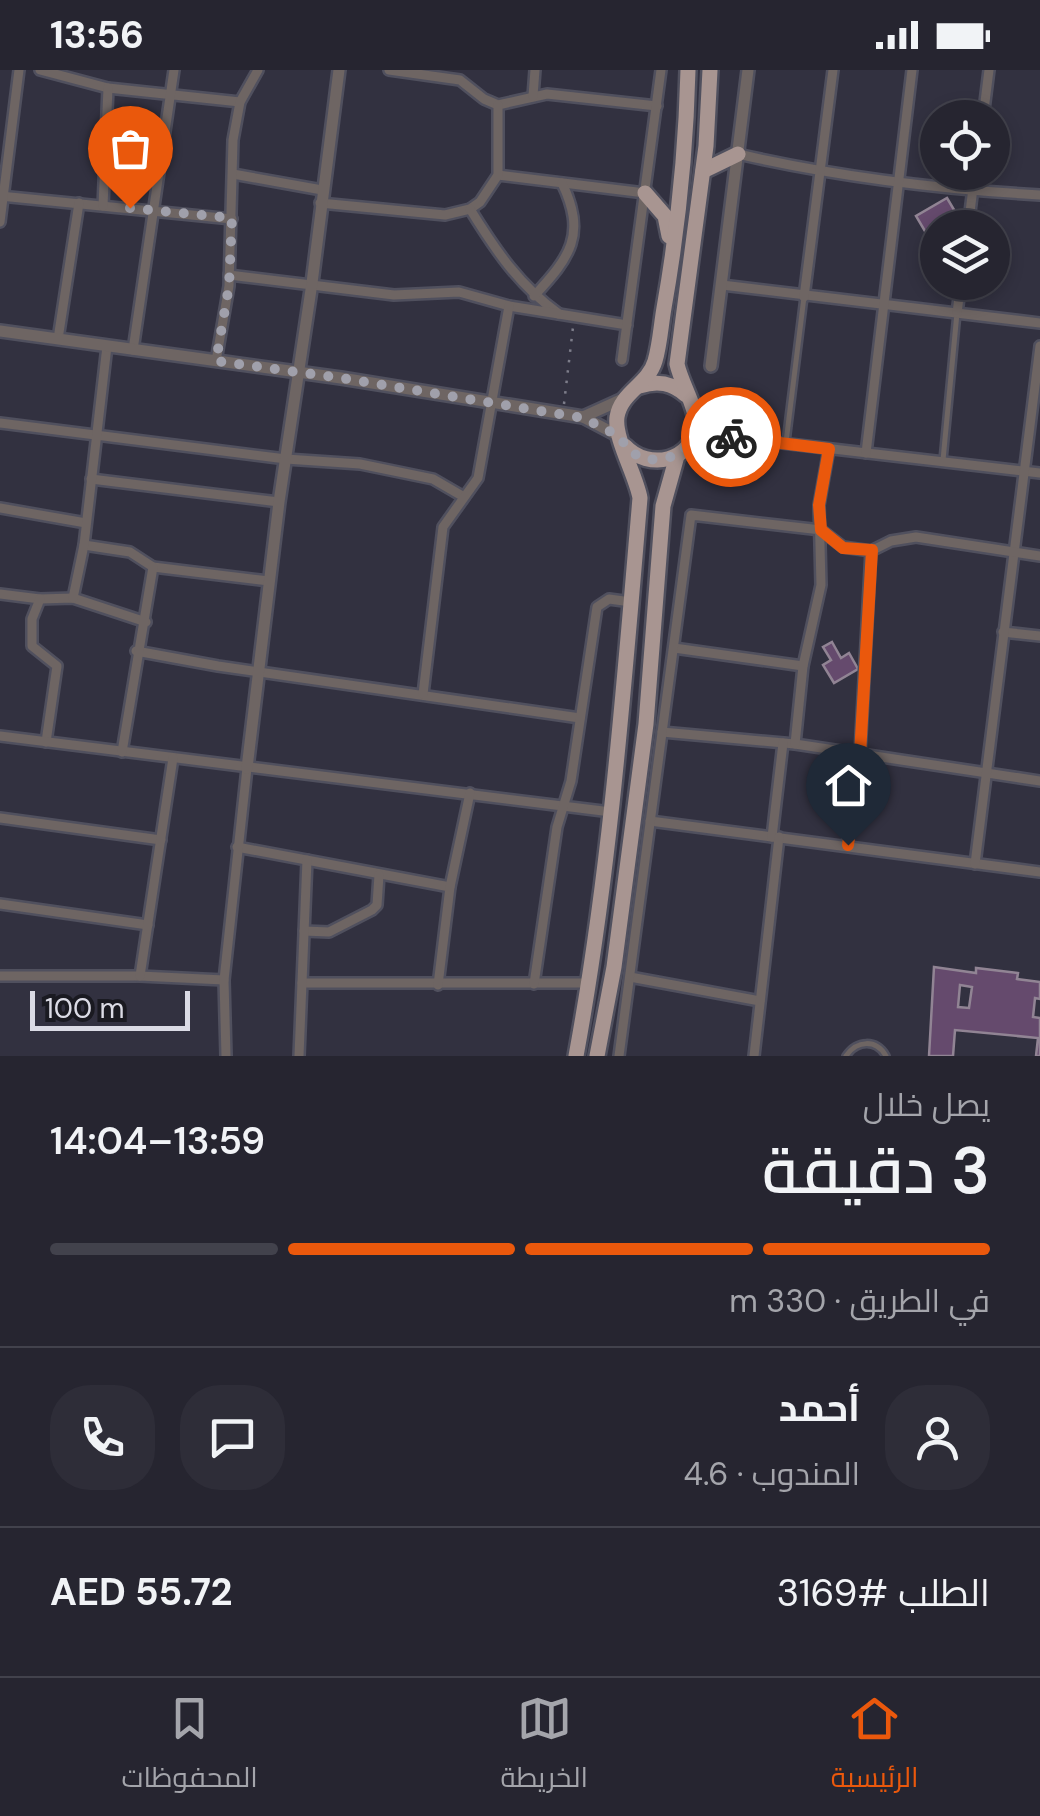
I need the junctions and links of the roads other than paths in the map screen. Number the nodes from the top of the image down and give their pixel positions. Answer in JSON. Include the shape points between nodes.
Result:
{"nodes":[{"id":1,"x":19,"y":70,"type":"edge"},
{"id":2,"x":40,"y":70,"type":"edge"},
{"id":3,"x":174,"y":70,"type":"edge"},
{"id":4,"x":258,"y":70,"type":"edge"},
{"id":5,"x":340,"y":70,"type":"edge"},
{"id":6,"x":389,"y":70,"type":"edge"},
{"id":7,"x":535,"y":70,"type":"edge"},
{"id":8,"x":661,"y":70,"type":"edge"},
{"id":9,"x":688,"y":70,"type":"edge"},
{"id":10,"x":710,"y":70,"type":"edge"},
{"id":11,"x":748,"y":70,"type":"edge"},
{"id":12,"x":833,"y":70,"type":"edge"},
{"id":13,"x":912,"y":70,"type":"edge"},
{"id":14,"x":989,"y":70,"type":"edge"},
{"id":15,"x":461,"y":75,"type":"edge"},
{"id":16,"x":108,"y":88,"type":"junction"},
{"id":17,"x":171,"y":92,"type":"junction"},
{"id":18,"x":533,"y":96,"type":"junction"},
{"id":19,"x":985,"y":100,"type":"edge"},
{"id":20,"x":240,"y":102,"type":"junction"},
{"id":21,"x":498,"y":105,"type":"junction"},
{"id":22,"x":656,"y":106,"type":"junction"},
{"id":23,"x":738,"y":154,"type":"junction"},
{"id":24,"x":702,"y":171,"type":"junction"},
{"id":25,"x":820,"y":172,"type":"junction"},
{"id":26,"x":233,"y":174,"type":"junction"},
{"id":27,"x":498,"y":176,"type":"junction"},
{"id":28,"x":562,"y":183,"type":"junction"},
{"id":29,"x":898,"y":183,"type":"junction"},
{"id":30,"x":972,"y":191,"type":"junction"},
{"id":31,"x":646,"y":193,"type":"junction"},
{"id":32,"x":1040,"y":195,"type":"edge"},
{"id":33,"x":2,"y":196,"type":"edge"},
{"id":34,"x":321,"y":196,"type":"junction"},
{"id":35,"x":79,"y":204,"type":"junction"},
{"id":36,"x":103,"y":206,"type":"junction"},
{"id":37,"x":470,"y":209,"type":"junction"},
{"id":38,"x":970,"y":210,"type":"edge"},
{"id":39,"x":156,"y":211,"type":"junction"},
{"id":40,"x":232,"y":218,"type":"junction"},
{"id":41,"x":0,"y":222,"type":"edge"},
{"id":42,"x":671,"y":270,"type":"junction"},
{"id":43,"x":230,"y":275,"type":"junction"},
{"id":44,"x":312,"y":283,"type":"junction"},
{"id":45,"x":722,"y":285,"type":"junction"},
{"id":46,"x":534,"y":296,"type":"junction"},
{"id":47,"x":804,"y":297,"type":"junction"},
{"id":48,"x":959,"y":300,"type":"edge"},
{"id":49,"x":884,"y":305,"type":"junction"},
{"id":50,"x":508,"y":306,"type":"junction"},
{"id":51,"x":957,"y":314,"type":"junction"},
{"id":52,"x":561,"y":316,"type":"junction"},
{"id":53,"x":1040,"y":323,"type":"edge"},
{"id":54,"x":627,"y":325,"type":"junction"},
{"id":55,"x":0,"y":331,"type":"edge"},
{"id":56,"x":58,"y":339,"type":"junction"},
{"id":57,"x":107,"y":346,"type":"junction"},
{"id":58,"x":1040,"y":346,"type":"edge"},
{"id":59,"x":132,"y":350,"type":"junction"},
{"id":60,"x":622,"y":360,"type":"dead end"},
{"id":61,"x":216,"y":361,"type":"junction"},
{"id":62,"x":711,"y":366,"type":"dead end"},
{"id":63,"x":297,"y":373,"type":"junction"},
{"id":64,"x":640,"y":386,"type":"junction"},
{"id":65,"x":686,"y":396,"type":"junction"},
{"id":66,"x":625,"y":398,"type":"junction"},
{"id":67,"x":491,"y":403,"type":"junction"},
{"id":68,"x":583,"y":418,"type":"junction"},
{"id":69,"x":0,"y":423,"type":"edge"},
{"id":70,"x":696,"y":423,"type":"junction"},
{"id":71,"x":96,"y":434,"type":"junction"},
{"id":72,"x":721,"y":436,"type":"junction"},
{"id":73,"x":622,"y":440,"type":"junction"},
{"id":74,"x":691,"y":442,"type":"junction"},
{"id":75,"x":786,"y":442,"type":"junction"},
{"id":76,"x":829,"y":449,"type":"junction"},
{"id":77,"x":866,"y":453,"type":"junction"},
{"id":78,"x":677,"y":456,"type":"junction"},
{"id":79,"x":286,"y":459,"type":"junction"},
{"id":80,"x":944,"y":460,"type":"junction"},
{"id":81,"x":1024,"y":471,"type":"junction"},
{"id":82,"x":1040,"y":473,"type":"edge"},
{"id":83,"x":91,"y":478,"type":"junction"},
{"id":84,"x":464,"y":498,"type":"junction"},
{"id":85,"x":279,"y":502,"type":"junction"},
{"id":86,"x":0,"y":508,"type":"edge"},
{"id":87,"x":86,"y":523,"type":"junction"},
{"id":88,"x":821,"y":530,"type":"junction"},
{"id":89,"x":84,"y":545,"type":"junction"},
{"id":90,"x":872,"y":550,"type":"junction"},
{"id":91,"x":1014,"y":552,"type":"junction"},
{"id":92,"x":1040,"y":556,"type":"edge"},
{"id":93,"x":152,"y":567,"type":"junction"},
{"id":94,"x":269,"y":582,"type":"junction"},
{"id":95,"x":0,"y":594,"type":"edge"},
{"id":96,"x":73,"y":598,"type":"junction"},
{"id":97,"x":40,"y":599,"type":"junction"},
{"id":98,"x":631,"y":602,"type":"junction"},
{"id":99,"x":146,"y":622,"type":"junction"},
{"id":100,"x":1002,"y":632,"type":"junction"},
{"id":101,"x":1040,"y":636,"type":"edge"},
{"id":102,"x":674,"y":648,"type":"junction"},
{"id":103,"x":136,"y":651,"type":"junction"},
{"id":104,"x":804,"y":666,"type":"junction"},
{"id":105,"x":259,"y":670,"type":"junction"},
{"id":106,"x":424,"y":694,"type":"junction"},
{"id":107,"x":580,"y":718,"type":"junction"},
{"id":108,"x":662,"y":732,"type":"junction"},
{"id":109,"x":0,"y":736,"type":"edge"},
{"id":110,"x":46,"y":742,"type":"junction"},
{"id":111,"x":783,"y":743,"type":"junction"},
{"id":112,"x":795,"y":744,"type":"junction"},
{"id":113,"x":122,"y":752,"type":"junction"},
{"id":114,"x":860,"y":754,"type":"junction"},
{"id":115,"x":173,"y":758,"type":"junction"},
{"id":116,"x":247,"y":768,"type":"junction"},
{"id":117,"x":986,"y":774,"type":"junction"},
{"id":118,"x":1040,"y":781,"type":"edge"},
{"id":119,"x":470,"y":792,"type":"junction"},
{"id":120,"x":564,"y":806,"type":"junction"},
{"id":121,"x":611,"y":812,"type":"junction"},
{"id":122,"x":0,"y":818,"type":"edge"},
{"id":123,"x":650,"y":822,"type":"junction"},
{"id":124,"x":776,"y":837,"type":"junction"},
{"id":125,"x":161,"y":840,"type":"junction"},
{"id":126,"x":848,"y":845,"type":"junction"},
{"id":127,"x":236,"y":847,"type":"junction"},
{"id":128,"x":306,"y":860,"type":"junction"},
{"id":129,"x":974,"y":864,"type":"junction"},
{"id":130,"x":1040,"y":872,"type":"edge"},
{"id":131,"x":378,"y":876,"type":"junction"},
{"id":132,"x":450,"y":888,"type":"junction"},
{"id":133,"x":0,"y":904,"type":"edge"},
{"id":134,"x":148,"y":925,"type":"junction"},
{"id":135,"x":304,"y":930,"type":"junction"},
{"id":136,"x":0,"y":976,"type":"edge"},
{"id":137,"x":140,"y":976,"type":"junction"},
{"id":138,"x":630,"y":977,"type":"junction"},
{"id":139,"x":224,"y":980,"type":"junction"},
{"id":140,"x":302,"y":983,"type":"junction"},
{"id":141,"x":589,"y":983,"type":"junction"},
{"id":142,"x":438,"y":984,"type":"junction"},
{"id":143,"x":534,"y":984,"type":"junction"},
{"id":144,"x":760,"y":1001,"type":"junction"},
{"id":145,"x":226,"y":1056,"type":"edge"},
{"id":146,"x":298,"y":1056,"type":"edge"},
{"id":147,"x":576,"y":1056,"type":"edge"},
{"id":148,"x":598,"y":1056,"type":"edge"},
{"id":149,"x":619,"y":1056,"type":"edge"},
{"id":150,"x":754,"y":1056,"type":"edge"},
{"id":151,"x":846,"y":1056,"type":"edge"},
{"id":152,"x":886,"y":1056,"type":"edge"}],
"edges":[{"from":1,"to":33,"type":"street"},
{"from":2,"to":16,"type":"street"},
{"from":3,"to":17,"type":"street"},
{"from":4,"to":20,"type":"street"},
{"from":5,"to":34,"type":"street"},
{"from":6,"to":15,"type":"street"},
{"from":7,"to":18,"type":"street"},
{"from":8,"to":22,"type":"street"},
{"from":9,"to":42,"type":"main road"},
{"from":10,"to":24,"type":"main road"},
{"from":11,"to":23,"type":"street"},
{"from":12,"to":25,"type":"street"},
{"from":13,"to":29,"type":"street"},
{"from":14,"to":19,"type":"street"},
{"from":15,"to":21,"type":"street"},
{"from":16,"to":17,"type":"street"},
{"from":16,"to":36,"type":"street"},
{"from":17,"to":20,"type":"street"},
{"from":17,"to":39,"type":"street"},
{"from":18,"to":21,"type":"street"},
{"from":18,"to":22,"type":"street"},
{"from":20,"to":26,"type":"street"},
{"from":21,"to":27,"type":"street"},
{"from":22,"to":31,"type":"street"},
{"from":23,"to":24,"type":"main road"},
{"from":23,"to":25,"type":"street"},
{"from":23,"to":45,"type":"street"},
{"from":24,"to":65,"type":"main road","via":[[677,364]]},
{"from":25,"to":29,"type":"street"},
{"from":25,"to":47,"type":"street"},
{"from":26,"to":34,"type":"street"},
{"from":26,"to":40,"type":"street"},
{"from":27,"to":28,"type":"street"},
{"from":27,"to":37,"type":"street"},
{"from":28,"to":31,"type":"street"},
{"from":28,"to":46,"type":"street","via":[[575,221],[570,250]]},
{"from":29,"to":30,"type":"street"},
{"from":29,"to":49,"type":"street"},
{"from":30,"to":32,"type":"street"},
{"from":30,"to":38,"type":"street"},
{"from":31,"to":42,"type":"main road","via":[[667,221]]},
{"from":31,"to":54,"type":"street"},
{"from":33,"to":35,"type":"street"},
{"from":33,"to":41,"type":"street"},
{"from":34,"to":37,"type":"street","via":[[445,215]]},
{"from":34,"to":44,"type":"street"},
{"from":35,"to":36,"type":"street"},
{"from":35,"to":56,"type":"street"},
{"from":36,"to":39,"type":"street"},
{"from":37,"to":46,"type":"street","via":[[507,268]]},
{"from":39,"to":40,"type":"street"},
{"from":39,"to":59,"type":"street"},
{"from":40,"to":43,"type":"street"},
{"from":42,"to":64,"type":"main road","via":[[655,363]]},
{"from":43,"to":44,"type":"street"},
{"from":43,"to":61,"type":"street"},
{"from":44,"to":50,"type":"street","via":[[409,296],[459,292]]},
{"from":44,"to":63,"type":"street"},
{"from":45,"to":47,"type":"street"},
{"from":45,"to":62,"type":"street"},
{"from":46,"to":52,"type":"street"},
{"from":47,"to":49,"type":"street"},
{"from":47,"to":75,"type":"lane"},
{"from":48,"to":51,"type":"street"},
{"from":49,"to":51,"type":"street"},
{"from":49,"to":77,"type":"street"},
{"from":50,"to":52,"type":"street"},
{"from":50,"to":67,"type":"street"},
{"from":51,"to":53,"type":"street"},
{"from":51,"to":80,"type":"lane"},
{"from":52,"to":54,"type":"street"},
{"from":54,"to":60,"type":"street"},
{"from":55,"to":56,"type":"street"},
{"from":56,"to":57,"type":"street"},
{"from":57,"to":59,"type":"street"},
{"from":57,"to":71,"type":"street"},
{"from":58,"to":81,"type":"street"},
{"from":59,"to":61,"type":"street"},
{"from":61,"to":63,"type":"street"},
{"from":63,"to":67,"type":"street"},
{"from":63,"to":79,"type":"street"},
{"from":64,"to":65,"type":"main road","via":[[660,382]]},
{"from":64,"to":66,"type":"main road"},
{"from":65,"to":70,"type":"main road"},
{"from":66,"to":68,"type":"street"},
{"from":66,"to":73,"type":"main road","via":[[617,416]]},
{"from":67,"to":68,"type":"street"},
{"from":67,"to":84,"type":"street","via":[[478,478]]},
{"from":68,"to":73,"type":"street"},
{"from":69,"to":71,"type":"street"},
{"from":70,"to":72,"type":"street"},
{"from":70,"to":74,"type":"main road"},
{"from":71,"to":79,"type":"street"},
{"from":71,"to":83,"type":"street"},
{"from":72,"to":74,"type":"street"},
{"from":72,"to":75,"type":"street"},
{"from":73,"to":78,"type":"main road","via":[[648,460]]},
{"from":73,"to":98,"type":"main road","via":[[640,498]]},
{"from":74,"to":78,"type":"main road"},
{"from":75,"to":76,"type":"street"},
{"from":76,"to":77,"type":"street"},
{"from":76,"to":88,"type":"street"},
{"from":77,"to":80,"type":"street"},
{"from":78,"to":148,"type":"main road","via":[[663,506],[646,724]]},
{"from":79,"to":84,"type":"street","via":[[360,464],[433,479]]},
{"from":79,"to":85,"type":"street"},
{"from":80,"to":81,"type":"street"},
{"from":81,"to":82,"type":"street"},
{"from":81,"to":91,"type":"street"},
{"from":83,"to":85,"type":"street"},
{"from":83,"to":87,"type":"street"},
{"from":84,"to":106,"type":"street","via":[[443,527]]},
{"from":85,"to":94,"type":"street"},
{"from":86,"to":87,"type":"street"},
{"from":87,"to":89,"type":"street"},
{"from":88,"to":90,"type":"street","via":[[843,548]]},
{"from":88,"to":102,"type":"street","via":[[692,515]]},
{"from":88,"to":104,"type":"street","via":[[821,585]]},
{"from":89,"to":93,"type":"street","via":[[130,552]]},
{"from":89,"to":96,"type":"street"},
{"from":90,"to":91,"type":"street","via":[[916,537]]},
{"from":90,"to":114,"type":"street"},
{"from":91,"to":92,"type":"street"},
{"from":91,"to":100,"type":"street"},
{"from":93,"to":94,"type":"street"},
{"from":93,"to":99,"type":"street"},
{"from":94,"to":105,"type":"street"},
{"from":95,"to":97,"type":"street"},
{"from":96,"to":97,"type":"street"},
{"from":96,"to":99,"type":"street"},
{"from":97,"to":110,"type":"street","via":[[32,646],[57,666]]},
{"from":98,"to":107,"type":"street","via":[[605,600],[597,607]]},
{"from":98,"to":121,"type":"main road"},
{"from":99,"to":103,"type":"street"},
{"from":100,"to":101,"type":"street"},
{"from":100,"to":117,"type":"street"},
{"from":102,"to":104,"type":"street"},
{"from":102,"to":108,"type":"street"},
{"from":103,"to":105,"type":"street"},
{"from":103,"to":113,"type":"street"},
{"from":104,"to":112,"type":"street"},
{"from":105,"to":106,"type":"street"},
{"from":105,"to":116,"type":"street"},
{"from":106,"to":107,"type":"street"},
{"from":107,"to":120,"type":"street"},
{"from":108,"to":111,"type":"street"},
{"from":108,"to":123,"type":"street"},
{"from":109,"to":110,"type":"street"},
{"from":110,"to":113,"type":"street"},
{"from":111,"to":112,"type":"street"},
{"from":111,"to":124,"type":"street"},
{"from":112,"to":114,"type":"street"},
{"from":113,"to":115,"type":"street"},
{"from":114,"to":117,"type":"street"},
{"from":114,"to":126,"type":"street"},
{"from":115,"to":116,"type":"street"},
{"from":115,"to":125,"type":"street"},
{"from":116,"to":119,"type":"street"},
{"from":116,"to":127,"type":"street"},
{"from":117,"to":118,"type":"street"},
{"from":117,"to":129,"type":"street"},
{"from":119,"to":120,"type":"street"},
{"from":119,"to":132,"type":"street"},
{"from":120,"to":121,"type":"street"},
{"from":120,"to":143,"type":"street"},
{"from":121,"to":141,"type":"main road"},
{"from":122,"to":125,"type":"street"},
{"from":123,"to":124,"type":"street"},
{"from":123,"to":138,"type":"street"},
{"from":124,"to":126,"type":"street"},
{"from":124,"to":144,"type":"street"},
{"from":125,"to":134,"type":"street"},
{"from":126,"to":129,"type":"street"},
{"from":127,"to":128,"type":"street"},
{"from":127,"to":139,"type":"street"},
{"from":128,"to":131,"type":"street"},
{"from":128,"to":135,"type":"street"},
{"from":129,"to":130,"type":"street"},
{"from":131,"to":132,"type":"street"},
{"from":131,"to":135,"type":"street","via":[[372,910],[329,932]]},
{"from":132,"to":142,"type":"street"},
{"from":133,"to":134,"type":"street"},
{"from":134,"to":137,"type":"street"},
{"from":135,"to":140,"type":"street"},
{"from":136,"to":137,"type":"street"},
{"from":137,"to":139,"type":"street"},
{"from":138,"to":144,"type":"street"},
{"from":138,"to":149,"type":"street"},
{"from":139,"to":145,"type":"street"},
{"from":140,"to":142,"type":"street"},
{"from":140,"to":146,"type":"street"},
{"from":141,"to":143,"type":"street"},
{"from":141,"to":147,"type":"main road"},
{"from":142,"to":143,"type":"street"},
{"from":144,"to":150,"type":"street"},
{"from":151,"to":152,"type":"lane","via":[[869,1043]]}]}
